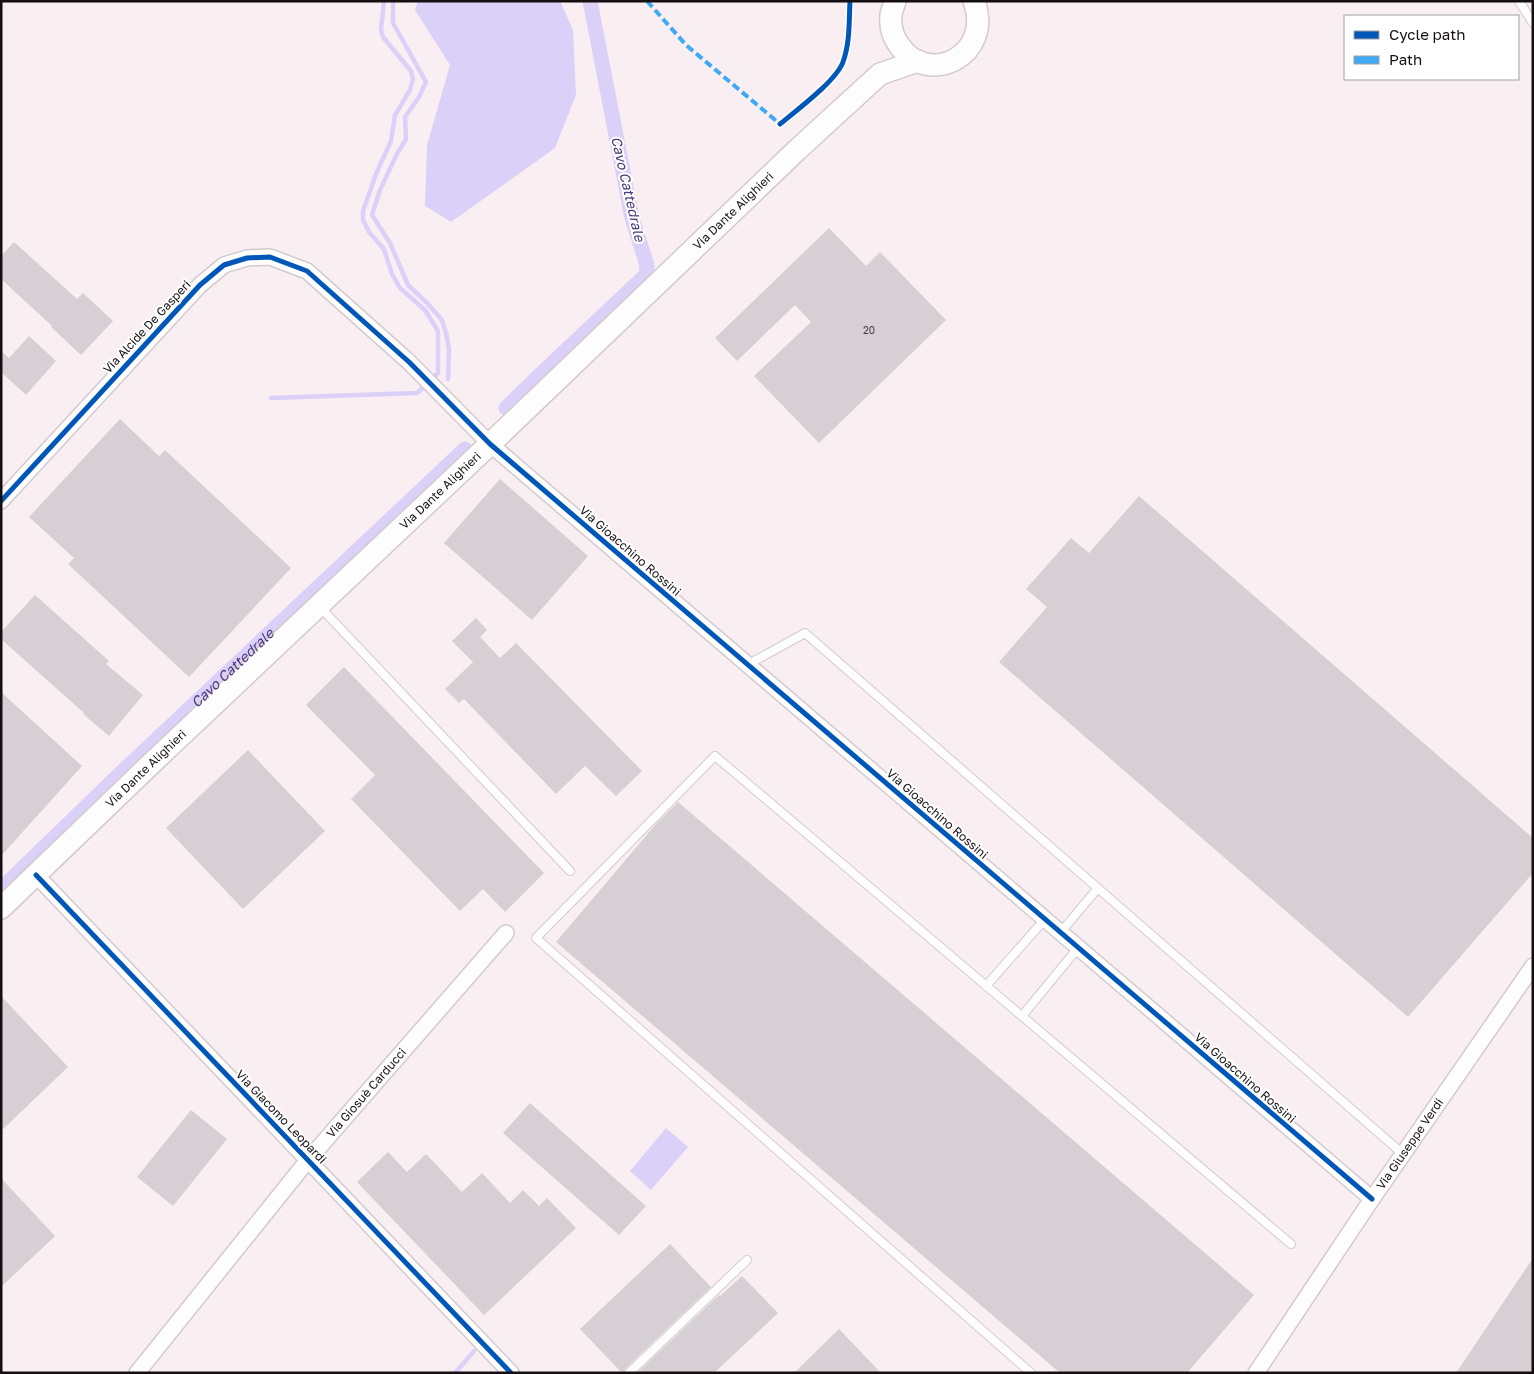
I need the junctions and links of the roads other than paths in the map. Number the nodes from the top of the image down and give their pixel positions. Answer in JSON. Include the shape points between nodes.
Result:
{"nodes":[{"id":1,"x":895,"y":1,"type":"edge"},
{"id":2,"x":1519,"y":1,"type":"edge"},
{"id":3,"x":978,"y":5,"type":"edge"},
{"id":4,"x":1533,"y":24,"type":"edge"},
{"id":5,"x":895,"y":40,"type":"junction"},
{"id":6,"x":918,"y":61,"type":"junction"},
{"id":7,"x":880,"y":74,"type":"junction"},
{"id":8,"x":490,"y":444,"type":"junction"},
{"id":9,"x":1,"y":501,"type":"edge"},
{"id":10,"x":318,"y":606,"type":"junction"},
{"id":11,"x":747,"y":665,"type":"junction"},
{"id":12,"x":570,"y":871,"type":"dead end"},
{"id":13,"x":36,"y":875,"type":"junction"},
{"id":14,"x":1098,"y":888,"type":"junction"},
{"id":15,"x":1,"y":908,"type":"edge"},
{"id":16,"x":1045,"y":919,"type":"junction"},
{"id":17,"x":1060,"y":933,"type":"junction"},
{"id":18,"x":506,"y":934,"type":"dead end"},
{"id":19,"x":1078,"y":948,"type":"junction"},
{"id":20,"x":1533,"y":966,"type":"edge"},
{"id":21,"x":986,"y":986,"type":"junction"},
{"id":22,"x":1022,"y":1016,"type":"junction"},
{"id":23,"x":1403,"y":1154,"type":"junction"},
{"id":24,"x":308,"y":1160,"type":"junction"},
{"id":25,"x":1372,"y":1199,"type":"junction"},
{"id":26,"x":1291,"y":1244,"type":"dead end"},
{"id":27,"x":747,"y":1260,"type":"dead end"},
{"id":28,"x":137,"y":1373,"type":"edge"},
{"id":29,"x":511,"y":1373,"type":"edge"},
{"id":30,"x":629,"y":1373,"type":"edge"},
{"id":31,"x":1031,"y":1373,"type":"edge"},
{"id":32,"x":1256,"y":1373,"type":"edge"}],
"edges":[{"from":1,"to":5,"type":"main road","via":[[891,16]]},
{"from":2,"to":4,"type":"lane"},
{"from":3,"to":6,"type":"main road","via":[[978,29],[971,46],[961,57],[936,65]]},
{"from":5,"to":6,"type":"main road","via":[[907,55]]},
{"from":5,"to":7,"type":"main road","name":"Via Dante Alighieri"},
{"from":6,"to":7,"type":"main road","name":"Via Dante Alighieri"},
{"from":7,"to":8,"type":"main road","name":"Via Dante Alighieri"},
{"from":8,"to":9,"type":"street","name":"Via Alcide De Gasperi","via":[[409,362],[307,271],[270,257],[248,258],[224,265],[200,285]]},
{"from":8,"to":10,"type":"main road","name":"Via Dante Alighieri"},
{"from":8,"to":11,"type":"street","name":"Via Gioacchino Rossini"},
{"from":10,"to":12,"type":"lane"},
{"from":10,"to":13,"type":"main road","name":"Via Dante Alighieri"},
{"from":11,"to":14,"type":"lane","via":[[805,633]]},
{"from":11,"to":16,"type":"street","name":"Via Gioacchino Rossini"},
{"from":13,"to":15,"type":"main road","name":"Via Dante Alighieri"},
{"from":13,"to":24,"type":"street","name":"Via Giacomo Leopardi"},
{"from":14,"to":17,"type":"lane"},
{"from":14,"to":23,"type":"lane"},
{"from":16,"to":17,"type":"street","name":"Via Gioacchino Rossini"},
{"from":16,"to":21,"type":"lane"},
{"from":17,"to":19,"type":"street","name":"Via Gioacchino Rossini"},
{"from":18,"to":24,"type":"street","name":"Via Giosuè Carducci"},
{"from":19,"to":22,"type":"lane"},
{"from":19,"to":25,"type":"street","name":"Via Gioacchino Rossini"},
{"from":20,"to":23,"type":"street","name":"Via Giuseppe Verdi"},
{"from":21,"to":22,"type":"lane"},
{"from":21,"to":31,"type":"lane","via":[[715,756],[536,938]]},
{"from":22,"to":26,"type":"lane"},
{"from":23,"to":25,"type":"street","name":"Via Giuseppe Verdi"},
{"from":24,"to":28,"type":"street","name":"Via Giosuè Carducci"},
{"from":24,"to":29,"type":"street","name":"Via Giacomo Leopardi"},
{"from":25,"to":32,"type":"street","name":"Via Giuseppe Verdi"},
{"from":27,"to":30,"type":"lane"}]}
